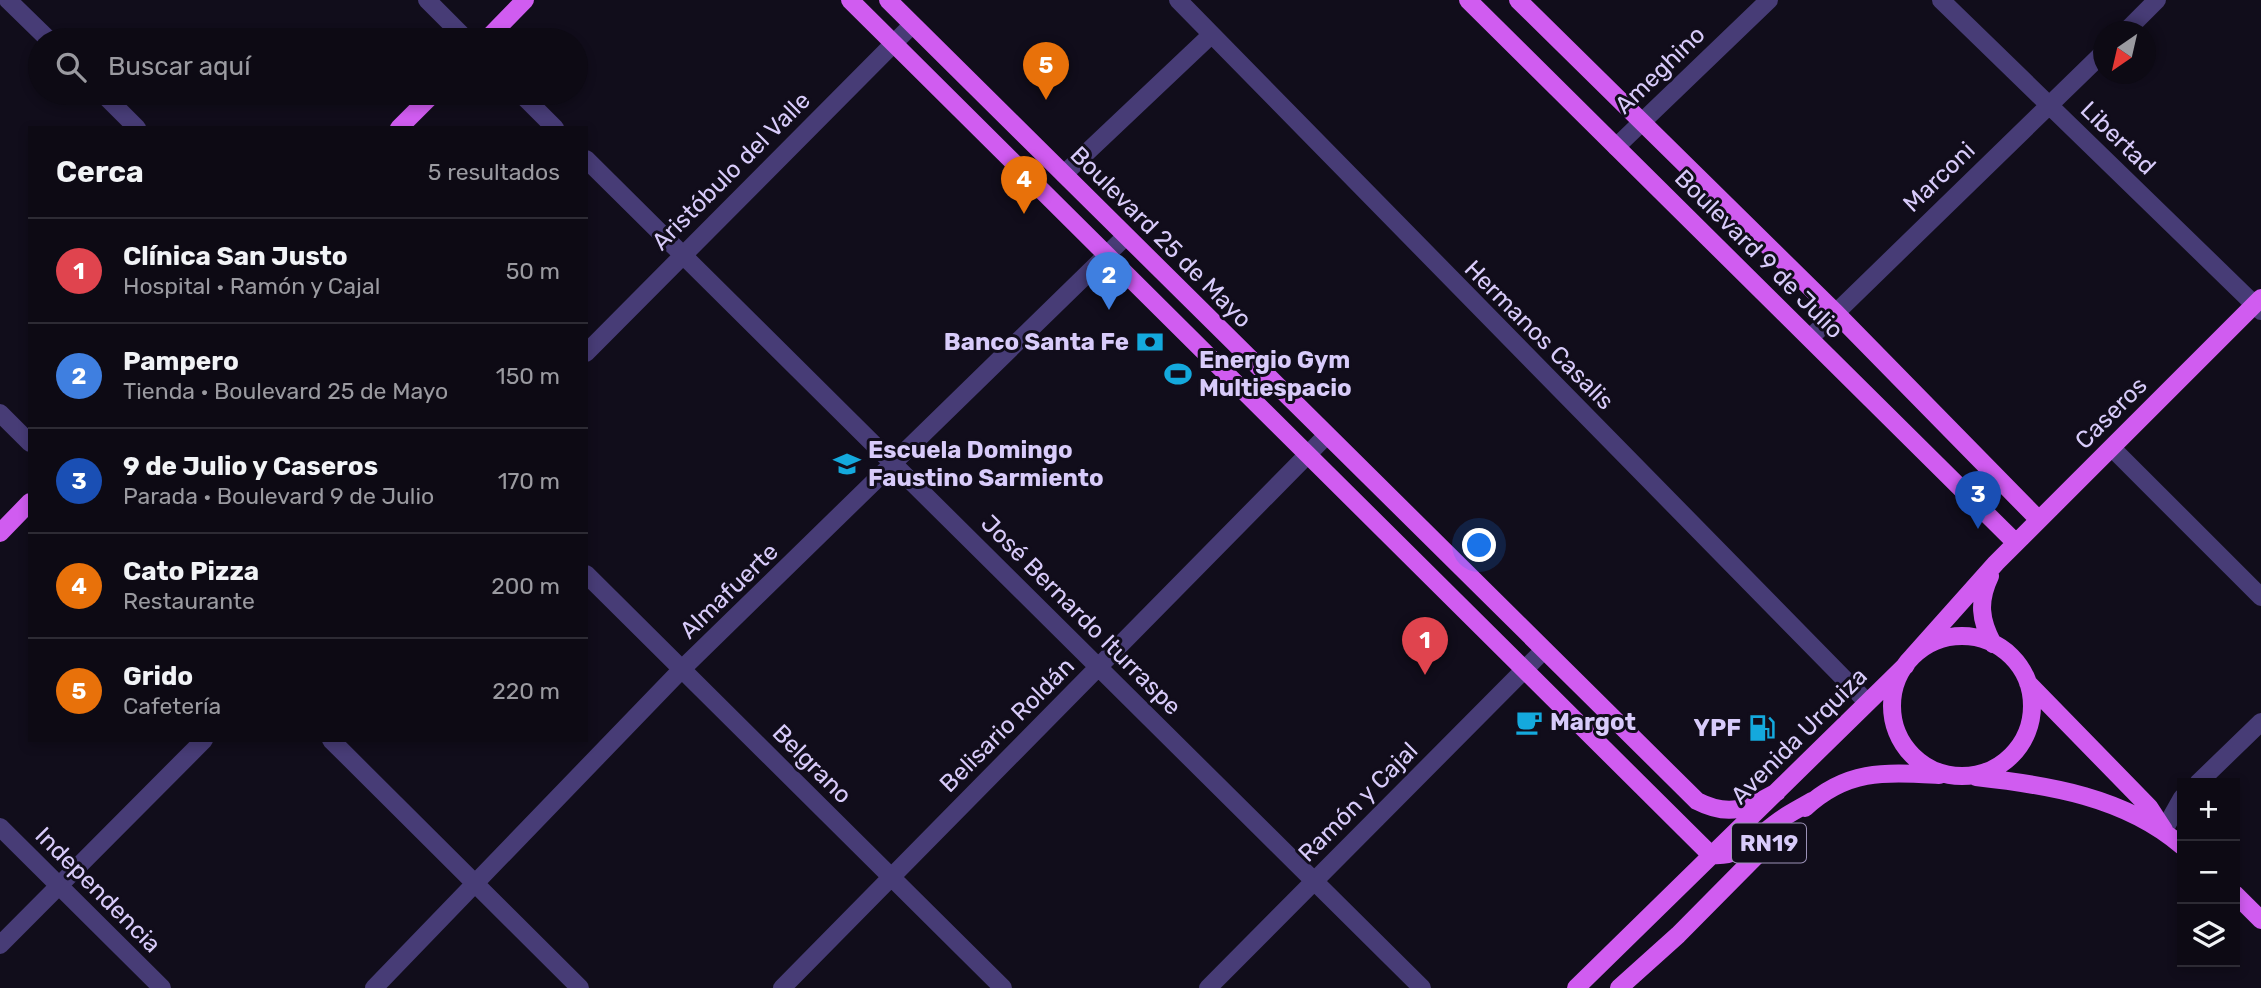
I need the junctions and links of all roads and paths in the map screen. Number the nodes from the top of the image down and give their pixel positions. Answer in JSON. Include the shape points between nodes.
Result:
{"nodes":[{"id":1,"x":8,"y":0,"type":"edge"},
{"id":2,"x":427,"y":0,"type":"edge"},
{"id":3,"x":525,"y":0,"type":"edge"},
{"id":4,"x":850,"y":0,"type":"edge"},
{"id":5,"x":888,"y":0,"type":"edge"},
{"id":6,"x":1178,"y":0,"type":"edge"},
{"id":7,"x":1468,"y":0,"type":"edge"},
{"id":8,"x":1518,"y":0,"type":"edge"},
{"id":9,"x":1769,"y":0,"type":"edge"},
{"id":10,"x":1941,"y":0,"type":"edge"},
{"id":11,"x":2157,"y":0,"type":"edge"},
{"id":12,"x":2136,"y":21,"type":"edge"},
{"id":13,"x":912,"y":25,"type":"junction"},
{"id":14,"x":37,"y":28,"type":"edge"},
{"id":15,"x":455,"y":28,"type":"edge"},
{"id":16,"x":498,"y":28,"type":"edge"},
{"id":17,"x":1212,"y":35,"type":"junction"},
{"id":18,"x":893,"y":42,"type":"junction"},
{"id":19,"x":2093,"y":63,"type":"edge"},
{"id":20,"x":114,"y":105,"type":"edge"},
{"id":21,"x":422,"y":105,"type":"edge"},
{"id":22,"x":532,"y":105,"type":"edge"},
{"id":23,"x":2050,"y":105,"type":"junction"},
{"id":24,"x":1641,"y":122,"type":"junction"},
{"id":25,"x":135,"y":126,"type":"edge"},
{"id":26,"x":402,"y":126,"type":"edge"},
{"id":27,"x":553,"y":126,"type":"edge"},
{"id":28,"x":1616,"y":147,"type":"junction"},
{"id":29,"x":588,"y":161,"type":"edge"},
{"id":30,"x":1064,"y":174,"type":"junction"},
{"id":31,"x":1125,"y":237,"type":"junction"},
{"id":32,"x":683,"y":254,"type":"junction"},
{"id":33,"x":1107,"y":255,"type":"junction"},
{"id":34,"x":2259,"y":304,"type":"edge"},
{"id":35,"x":1835,"y":312,"type":"junction"},
{"id":36,"x":1810,"y":338,"type":"junction"},
{"id":37,"x":588,"y":351,"type":"edge"},
{"id":38,"x":0,"y":413,"type":"edge"},
{"id":39,"x":1325,"y":436,"type":"junction"},
{"id":40,"x":28,"y":441,"type":"edge"},
{"id":41,"x":2112,"y":448,"type":"junction"},
{"id":42,"x":1308,"y":453,"type":"junction"},
{"id":43,"x":894,"y":465,"type":"junction"},
{"id":44,"x":28,"y":504,"type":"edge"},
{"id":45,"x":2039,"y":520,"type":"junction"},
{"id":46,"x":0,"y":533,"type":"edge"},
{"id":47,"x":2016,"y":543,"type":"junction"},
{"id":48,"x":1996,"y":563,"type":"junction"},
{"id":49,"x":588,"y":576,"type":"edge"},
{"id":50,"x":2261,"y":597,"type":"edge"},
{"id":51,"x":1993,"y":644,"type":"junction"},
{"id":52,"x":1543,"y":651,"type":"junction"},
{"id":53,"x":1909,"y":660,"type":"junction"},
{"id":54,"x":1098,"y":667,"type":"junction"},
{"id":55,"x":682,"y":669,"type":"junction"},
{"id":56,"x":1525,"y":669,"type":"junction"},
{"id":57,"x":2028,"y":683,"type":"junction"},
{"id":58,"x":1867,"y":702,"type":"junction"},
{"id":59,"x":2261,"y":722,"type":"edge"},
{"id":60,"x":202,"y":742,"type":"edge"},
{"id":61,"x":333,"y":742,"type":"edge"},
{"id":62,"x":1960,"y":776,"type":"junction"},
{"id":63,"x":2202,"y":778,"type":"edge"},
{"id":64,"x":1777,"y":792,"type":"junction"},
{"id":65,"x":1812,"y":801,"type":"junction"},
{"id":66,"x":2177,"y":807,"type":"edge"},
{"id":67,"x":0,"y":827,"type":"edge"},
{"id":68,"x":2164,"y":830,"type":"junction"},
{"id":69,"x":2177,"y":842,"type":"edge"},
{"id":70,"x":1711,"y":855,"type":"junction"},
{"id":71,"x":891,"y":877,"type":"junction"},
{"id":72,"x":1314,"y":882,"type":"junction"},
{"id":73,"x":474,"y":884,"type":"junction"},
{"id":74,"x":59,"y":885,"type":"junction"},
{"id":75,"x":2240,"y":899,"type":"edge"},
{"id":76,"x":2261,"y":920,"type":"edge"},
{"id":77,"x":0,"y":945,"type":"edge"},
{"id":78,"x":162,"y":988,"type":"edge"},
{"id":79,"x":374,"y":988,"type":"edge"},
{"id":80,"x":580,"y":988,"type":"edge"},
{"id":81,"x":782,"y":988,"type":"edge"},
{"id":82,"x":1003,"y":988,"type":"edge"},
{"id":83,"x":1208,"y":988,"type":"edge"},
{"id":84,"x":1422,"y":988,"type":"edge"},
{"id":85,"x":1576,"y":988,"type":"edge"},
{"id":86,"x":1619,"y":988,"type":"edge"}],
"edges":[{"from":1,"to":14,"type":"street"},
{"from":2,"to":15,"type":"street"},
{"from":3,"to":16,"type":"main road"},
{"from":4,"to":18,"type":"main road","name":"Boulevard 25 de Mayo"},
{"from":5,"to":13,"type":"main road","name":"Boulevard 25 de Mayo"},
{"from":6,"to":17,"type":"street","name":"Hermanos Casalis"},
{"from":7,"to":28,"type":"main road","name":"Boulevard 9 de Julio"},
{"from":8,"to":24,"type":"main road","name":"Boulevard 9 de Julio"},
{"from":9,"to":24,"type":"street","name":"Ameghino"},
{"from":10,"to":23,"type":"street","name":"Libertad"},
{"from":11,"to":12,"type":"street"},
{"from":13,"to":18,"type":"street","name":"Aristóbulo del Valle"},
{"from":13,"to":30,"type":"main road","name":"Boulevard 25 de Mayo"},
{"from":17,"to":30,"type":"street"},
{"from":17,"to":58,"type":"street","name":"Hermanos Casalis"},
{"from":18,"to":32,"type":"street","name":"Aristóbulo del Valle"},
{"from":18,"to":33,"type":"main road","name":"Boulevard 25 de Mayo"},
{"from":19,"to":23,"type":"street","name":"Marconi"},
{"from":20,"to":25,"type":"street"},
{"from":21,"to":26,"type":"main road"},
{"from":22,"to":27,"type":"street"},
{"from":23,"to":34,"type":"street","name":"Libertad"},
{"from":23,"to":35,"type":"street","name":"Marconi"},
{"from":24,"to":28,"type":"street","name":"Ameghino"},
{"from":24,"to":35,"type":"main road","name":"Boulevard 9 de Julio"},
{"from":28,"to":36,"type":"main road","name":"Boulevard 9 de Julio"},
{"from":29,"to":32,"type":"street","name":"José Bernardo Iturraspe"},
{"from":30,"to":31,"type":"main road","name":"Boulevard 25 de Mayo"},
{"from":31,"to":33,"type":"street","name":"Almafuerte"},
{"from":31,"to":39,"type":"main road","name":"Boulevard 25 de Mayo"},
{"from":32,"to":37,"type":"street","name":"Aristóbulo del Valle"},
{"from":32,"to":43,"type":"street","name":"José Bernardo Iturraspe"},
{"from":33,"to":42,"type":"main road","name":"Boulevard 25 de Mayo"},
{"from":33,"to":43,"type":"street","name":"Almafuerte"},
{"from":34,"to":41,"type":"main road","name":"Caseros"},
{"from":35,"to":36,"type":"street","name":"Marconi"},
{"from":35,"to":45,"type":"main road","name":"Boulevard 9 de Julio"},
{"from":36,"to":47,"type":"main road","name":"Boulevard 9 de Julio"},
{"from":38,"to":40,"type":"street"},
{"from":39,"to":42,"type":"street","name":"Belisario Roldán"},
{"from":39,"to":52,"type":"main road","name":"Boulevard 25 de Mayo"},
{"from":41,"to":45,"type":"main road","name":"Caseros"},
{"from":41,"to":50,"type":"street"},
{"from":42,"to":54,"type":"street","name":"Belisario Roldán"},
{"from":42,"to":56,"type":"main road","name":"Boulevard 25 de Mayo"},
{"from":43,"to":54,"type":"street","name":"José Bernardo Iturraspe"},
{"from":43,"to":55,"type":"street","name":"Almafuerte"},
{"from":44,"to":46,"type":"main road"},
{"from":45,"to":47,"type":"main road","name":"Caseros"},
{"from":47,"to":48,"type":"main road","name":"Caseros"},
{"from":48,"to":51,"type":"main road","name":"Caseros","via":[[1980,612]]},
{"from":48,"to":53,"type":"main road","name":"Caseros"},
{"from":49,"to":55,"type":"street","name":"Belgrano"},
{"from":51,"to":53,"type":"main road","number":"RN19","via":[[1951,638],[1931,644]]},
{"from":51,"to":57,"type":"main road","number":"RN19","via":[[2018,664]]},
{"from":52,"to":56,"type":"street","name":"Ramón y Cajal"},
{"from":52,"to":64,"type":"main road","name":"Boulevard 25 de Mayo","via":[[1697,801],[1710,808],[1742,810]]},
{"from":53,"to":58,"type":"main road","name":"Avenida Urquiza","number":"RN19"},
{"from":53,"to":62,"type":"main road","number":"RN19","via":[[1893,696],[1900,740],[1923,764]]},
{"from":54,"to":71,"type":"street","name":"Belisario Roldán"},
{"from":54,"to":72,"type":"street","name":"José Bernardo Iturraspe"},
{"from":55,"to":71,"type":"street","name":"Belgrano"},
{"from":55,"to":73,"type":"street","name":"Almafuerte"},
{"from":56,"to":70,"type":"main road","name":"Boulevard 25 de Mayo"},
{"from":56,"to":72,"type":"street","name":"Ramón y Cajal"},
{"from":57,"to":62,"type":"main road","number":"RN19","via":[[2032,715],[2020,745],[1997,767]]},
{"from":57,"to":68,"type":"main road","number":"RN19","via":[[2149,807]]},
{"from":58,"to":64,"type":"main road","name":"Avenida Urquiza","number":"RN19"},
{"from":59,"to":63,"type":"street"},
{"from":60,"to":74,"type":"street"},
{"from":61,"to":73,"type":"street"},
{"from":62,"to":65,"type":"main road","number":"RN19","via":[[1866,774]]},
{"from":62,"to":68,"type":"main road","number":"RN19","via":[[2076,793]]},
{"from":64,"to":70,"type":"main road","name":"Avenida Urquiza","number":"RN19"},
{"from":65,"to":70,"type":"main road","via":[[1740,852],[1726,857]]},
{"from":65,"to":86,"type":"main road","number":"RN19"},
{"from":66,"to":68,"type":"street"},
{"from":67,"to":74,"type":"street","name":"Independencia"},
{"from":68,"to":69,"type":"main road","number":"RN19"},
{"from":70,"to":85,"type":"main road","name":"Avenida Urquiza","number":"RN19"},
{"from":71,"to":81,"type":"street","name":"Belisario Roldán"},
{"from":71,"to":82,"type":"street","name":"Belgrano"},
{"from":72,"to":83,"type":"street","name":"Ramón y Cajal"},
{"from":72,"to":84,"type":"street","name":"José Bernardo Iturraspe"},
{"from":73,"to":79,"type":"street","name":"Almafuerte"},
{"from":73,"to":80,"type":"street"},
{"from":74,"to":77,"type":"street"},
{"from":74,"to":78,"type":"street","name":"Independencia"},
{"from":75,"to":76,"type":"main road"}]}
